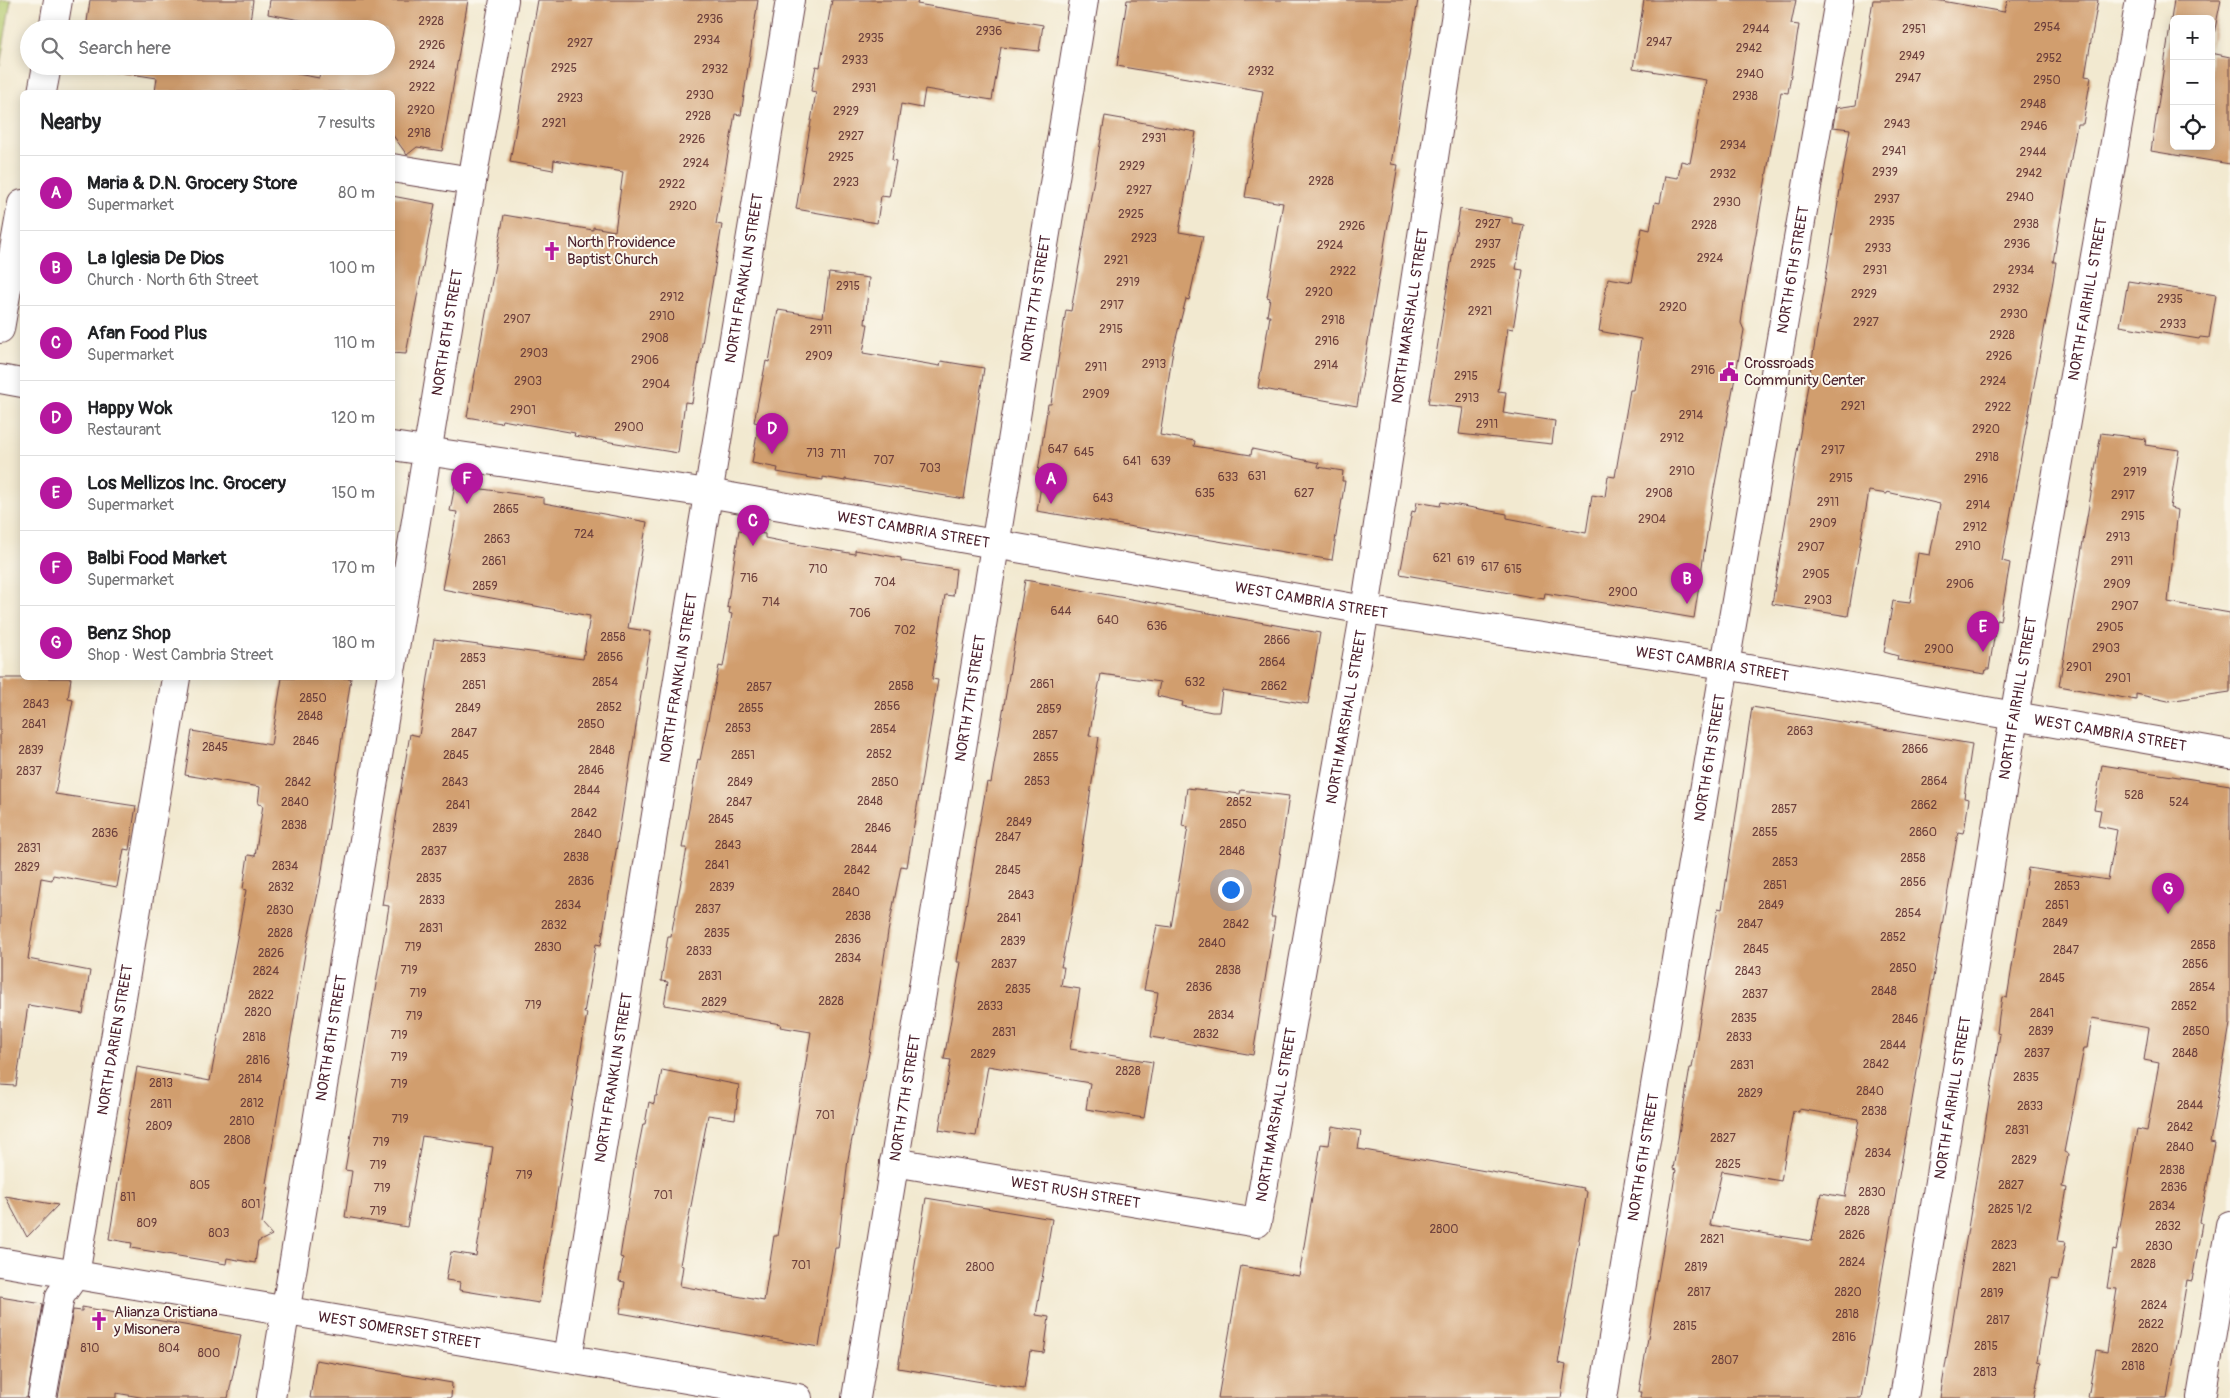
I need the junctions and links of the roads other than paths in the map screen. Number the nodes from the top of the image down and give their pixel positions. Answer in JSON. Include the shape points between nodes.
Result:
{"nodes":[{"id":1,"x":58,"y":0,"type":"edge"},
{"id":2,"x":504,"y":0,"type":"edge"},
{"id":3,"x":790,"y":0,"type":"edge"},
{"id":4,"x":1084,"y":0,"type":"edge"},
{"id":5,"x":1458,"y":0,"type":"edge"},
{"id":6,"x":1838,"y":0,"type":"edge"},
{"id":7,"x":2140,"y":0,"type":"edge"},
{"id":8,"x":55,"y":20,"type":"edge"},
{"id":9,"x":45,"y":75,"type":"edge"},
{"id":10,"x":42,"y":90,"type":"edge"},
{"id":11,"x":395,"y":168,"type":"edge"},
{"id":12,"x":472,"y":181,"type":"junction"},
{"id":13,"x":20,"y":215,"type":"edge"},
{"id":14,"x":0,"y":328,"type":"edge"},
{"id":15,"x":0,"y":379,"type":"edge"},
{"id":16,"x":20,"y":383,"type":"edge"},
{"id":17,"x":395,"y":447,"type":"edge"},
{"id":18,"x":428,"y":453,"type":"junction"},
{"id":19,"x":708,"y":493,"type":"junction"},
{"id":20,"x":995,"y":545,"type":"junction"},
{"id":21,"x":1365,"y":610,"type":"junction"},
{"id":22,"x":395,"y":648,"type":"edge"},
{"id":23,"x":1725,"y":665,"type":"junction"},
{"id":24,"x":176,"y":680,"type":"edge"},
{"id":25,"x":391,"y":680,"type":"edge"},
{"id":26,"x":2014,"y":717,"type":"junction"},
{"id":27,"x":2230,"y":754,"type":"edge"},
{"id":28,"x":894,"y":1162,"type":"junction"},
{"id":29,"x":1257,"y":1223,"type":"joint"},
{"id":30,"x":2230,"y":1225,"type":"edge"},
{"id":31,"x":0,"y":1262,"type":"edge"},
{"id":32,"x":75,"y":1275,"type":"junction"},
{"id":33,"x":286,"y":1309,"type":"junction"},
{"id":34,"x":568,"y":1358,"type":"junction"},
{"id":35,"x":42,"y":1398,"type":"edge"},
{"id":36,"x":272,"y":1398,"type":"edge"},
{"id":37,"x":798,"y":1398,"type":"edge"},
{"id":38,"x":856,"y":1398,"type":"edge"},
{"id":39,"x":1603,"y":1398,"type":"edge"},
{"id":40,"x":1904,"y":1398,"type":"edge"},
{"id":41,"x":2201,"y":1398,"type":"edge"}],
"edges":[{"from":1,"to":8,"type":"street"},
{"from":2,"to":12,"type":"street","name":"NORTH 8TH STREET"},
{"from":3,"to":19,"type":"street","name":"NORTH FRANKLIN STREET"},
{"from":4,"to":20,"type":"street","name":"NORTH 7TH STREET"},
{"from":5,"to":21,"type":"street","name":"NORTH MARSHALL STREET"},
{"from":6,"to":23,"type":"street","name":"NORTH 6TH STREET"},
{"from":7,"to":26,"type":"street","name":"NORTH FAIRHILL STREET"},
{"from":9,"to":10,"type":"street"},
{"from":11,"to":12,"type":"street"},
{"from":12,"to":18,"type":"street","name":"NORTH 8TH STREET"},
{"from":13,"to":14,"type":"street"},
{"from":15,"to":16,"type":"street"},
{"from":17,"to":18,"type":"street","name":"WEST CAMBRIA STREET"},
{"from":18,"to":19,"type":"street","name":"WEST CAMBRIA STREET"},
{"from":18,"to":22,"type":"street","name":"NORTH 8TH STREET"},
{"from":19,"to":20,"type":"street","name":"WEST CAMBRIA STREET"},
{"from":19,"to":34,"type":"street","name":"NORTH FRANKLIN STREET"},
{"from":20,"to":21,"type":"street","name":"WEST CAMBRIA STREET"},
{"from":20,"to":28,"type":"street","name":"NORTH 7TH STREET"},
{"from":21,"to":23,"type":"street","name":"WEST CAMBRIA STREET"},
{"from":21,"to":29,"type":"street","name":"NORTH MARSHALL STREET"},
{"from":23,"to":26,"type":"street","name":"WEST CAMBRIA STREET"},
{"from":23,"to":39,"type":"street","name":"NORTH 6TH STREET"},
{"from":24,"to":32,"type":"street","name":"NORTH DARIEN STREET"},
{"from":25,"to":33,"type":"street","name":"NORTH 8TH STREET"},
{"from":26,"to":27,"type":"street","name":"WEST CAMBRIA STREET"},
{"from":26,"to":40,"type":"street","name":"NORTH FAIRHILL STREET"},
{"from":28,"to":29,"type":"street","name":"WEST RUSH STREET"},
{"from":28,"to":38,"type":"street","name":"NORTH 7TH STREET"},
{"from":30,"to":41,"type":"street"},
{"from":31,"to":32,"type":"street","name":"WEST SOMERSET STREET"},
{"from":32,"to":33,"type":"street","name":"WEST SOMERSET STREET"},
{"from":32,"to":35,"type":"street","name":"NORTH DARIEN STREET","via":[[60,1296]]},
{"from":33,"to":34,"type":"street","name":"WEST SOMERSET STREET"},
{"from":33,"to":36,"type":"street","name":"NORTH 8TH STREET"},
{"from":34,"to":37,"type":"street","name":"WEST SOMERSET STREET"}]}
